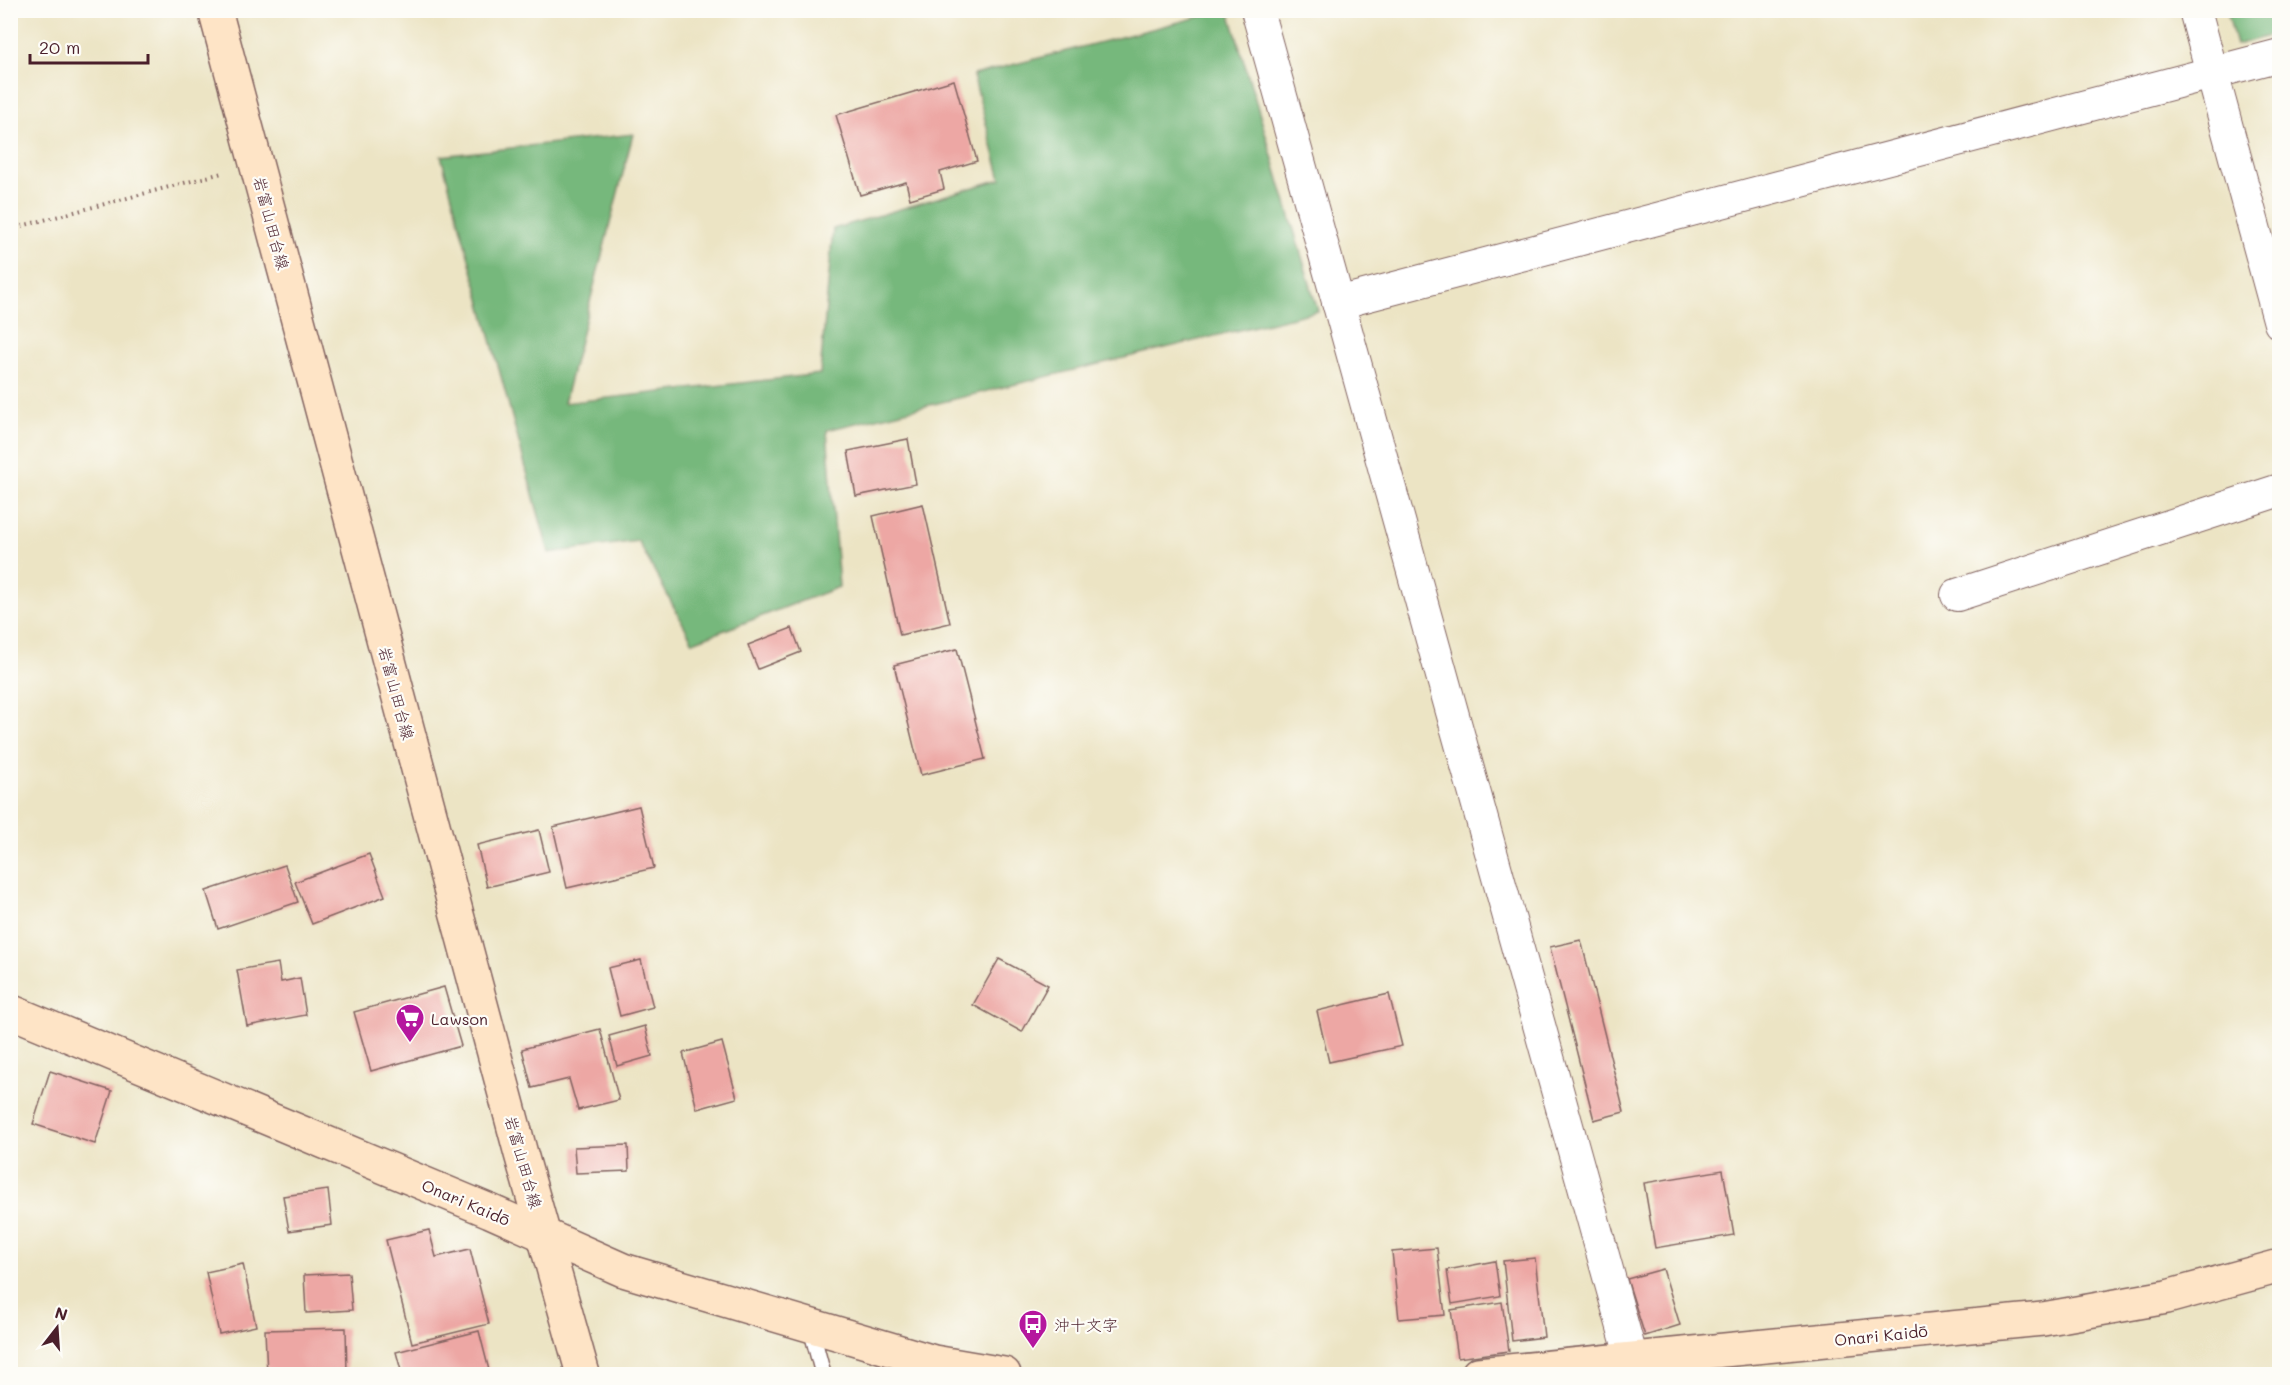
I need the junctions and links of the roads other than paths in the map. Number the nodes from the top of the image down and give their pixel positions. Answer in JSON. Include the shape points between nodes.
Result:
{"nodes":[{"id":1,"x":215,"y":10,"type":"edge"},
{"id":2,"x":1257,"y":10,"type":"edge"},
{"id":3,"x":2195,"y":10,"type":"edge"},
{"id":4,"x":2280,"y":55,"type":"edge"},
{"id":5,"x":2212,"y":73,"type":"junction"},
{"id":6,"x":1338,"y":303,"type":"junction"},
{"id":7,"x":2280,"y":323,"type":"edge"},
{"id":8,"x":2280,"y":490,"type":"edge"},
{"id":9,"x":1957,"y":595,"type":"dead end"},
{"id":10,"x":10,"y":1011,"type":"edge"},
{"id":11,"x":544,"y":1236,"type":"junction"},
{"id":12,"x":2280,"y":1266,"type":"edge"},
{"id":13,"x":809,"y":1325,"type":"junction"},
{"id":14,"x":1634,"y":1367,"type":"edge"},
{"id":15,"x":583,"y":1374,"type":"edge"},
{"id":16,"x":823,"y":1374,"type":"edge"},
{"id":17,"x":1004,"y":1374,"type":"edge"},
{"id":18,"x":1478,"y":1374,"type":"edge"}],
"edges":[{"from":1,"to":11,"type":"street","name":"岩富山田台線"},
{"from":2,"to":6,"type":"street"},
{"from":3,"to":5,"type":"street"},
{"from":4,"to":5,"type":"street"},
{"from":5,"to":6,"type":"street"},
{"from":5,"to":7,"type":"street"},
{"from":6,"to":14,"type":"street"},
{"from":8,"to":9,"type":"street"},
{"from":10,"to":11,"type":"street","name":"Onari Kaidō"},
{"from":11,"to":13,"type":"street","name":"Onari Kaidō","via":[[623,1270]]},
{"from":11,"to":15,"type":"street","name":"岩富山田台線"},
{"from":12,"to":14,"type":"street","name":"Onari Kaidō","via":[[2167,1297],[2043,1319]]},
{"from":13,"to":16,"type":"lane"},
{"from":13,"to":17,"type":"street","name":"Onari Kaidō","via":[[934,1362]]},
{"from":14,"to":18,"type":"street","name":"Onari Kaidō"}]}
